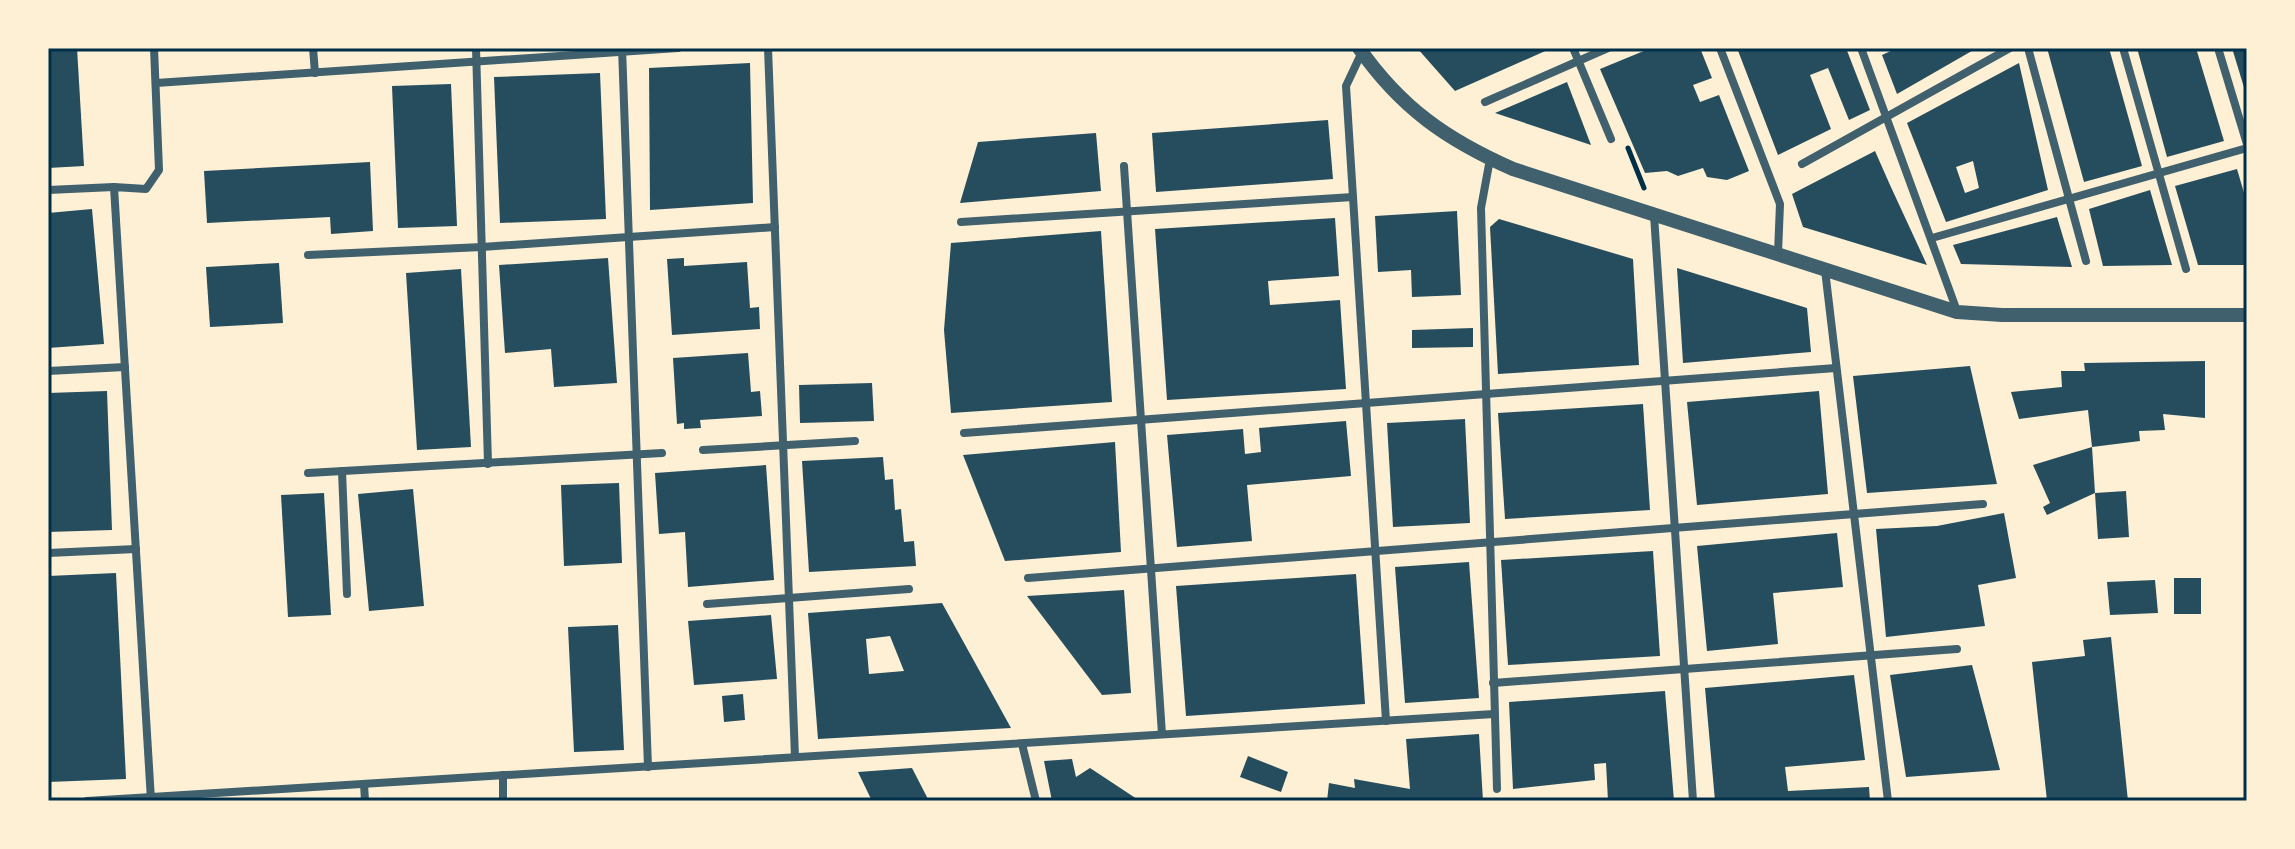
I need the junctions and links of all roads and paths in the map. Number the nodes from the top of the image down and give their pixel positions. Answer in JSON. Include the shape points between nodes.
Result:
{"nodes":[{"id":1,"x":154,"y":48,"type":"edge"},
{"id":2,"x":313,"y":48,"type":"edge"},
{"id":3,"x":476,"y":48,"type":"edge"},
{"id":4,"x":678,"y":48,"type":"edge"},
{"id":5,"x":768,"y":48,"type":"edge"},
{"id":6,"x":1573,"y":48,"type":"edge"},
{"id":7,"x":1608,"y":48,"type":"edge"},
{"id":8,"x":1720,"y":48,"type":"edge"},
{"id":9,"x":1873,"y":48,"type":"edge"},
{"id":10,"x":2010,"y":48,"type":"edge"},
{"id":11,"x":2028,"y":48,"type":"edge"},
{"id":12,"x":2123,"y":48,"type":"edge"},
{"id":13,"x":2218,"y":48,"type":"edge"},
{"id":14,"x":622,"y":50,"type":"edge"},
{"id":15,"x":1360,"y":50,"type":"edge"},
{"id":16,"x":1862,"y":50,"type":"edge"},
{"id":17,"x":1578,"y":61,"type":"junction"},
{"id":18,"x":476,"y":62,"type":"junction"},
{"id":19,"x":315,"y":73,"type":"junction"},
{"id":20,"x":156,"y":83,"type":"junction"},
{"id":21,"x":1485,"y":102,"type":"dead end"},
{"id":22,"x":1887,"y":117,"type":"junction"},
{"id":23,"x":1611,"y":139,"type":"joint"},
{"id":24,"x":2247,"y":146,"type":"edge"},
{"id":25,"x":1490,"y":159,"type":"junction"},
{"id":26,"x":1802,"y":164,"type":"dead end"},
{"id":27,"x":1124,"y":166,"type":"dead end"},
{"id":28,"x":2158,"y":173,"type":"junction"},
{"id":29,"x":114,"y":187,"type":"junction"},
{"id":30,"x":48,"y":190,"type":"edge"},
{"id":31,"x":1353,"y":197,"type":"junction"},
{"id":32,"x":2069,"y":199,"type":"junction"},
{"id":33,"x":1127,"y":212,"type":"junction"},
{"id":34,"x":1654,"y":215,"type":"junction"},
{"id":35,"x":961,"y":222,"type":"dead end"},
{"id":36,"x":775,"y":227,"type":"junction"},
{"id":37,"x":629,"y":237,"type":"junction"},
{"id":38,"x":1932,"y":238,"type":"junction"},
{"id":39,"x":482,"y":247,"type":"junction"},
{"id":40,"x":1778,"y":253,"type":"junction"},
{"id":41,"x":308,"y":255,"type":"dead end"},
{"id":42,"x":2086,"y":261,"type":"dead end"},
{"id":43,"x":2186,"y":269,"type":"dead end"},
{"id":44,"x":1825,"y":270,"type":"junction"},
{"id":45,"x":1957,"y":312,"type":"junction"},
{"id":46,"x":2247,"y":315,"type":"edge"},
{"id":47,"x":125,"y":367,"type":"junction"},
{"id":48,"x":1836,"y":368,"type":"junction"},
{"id":49,"x":48,"y":371,"type":"edge"},
{"id":50,"x":1665,"y":381,"type":"junction"},
{"id":51,"x":1485,"y":394,"type":"junction"},
{"id":52,"x":1366,"y":403,"type":"junction"},
{"id":53,"x":1141,"y":420,"type":"junction"},
{"id":54,"x":964,"y":433,"type":"dead end"},
{"id":55,"x":855,"y":441,"type":"dead end"},
{"id":56,"x":783,"y":445,"type":"junction"},
{"id":57,"x":703,"y":450,"type":"dead end"},
{"id":58,"x":662,"y":453,"type":"dead end"},
{"id":59,"x":637,"y":455,"type":"junction"},
{"id":60,"x":488,"y":464,"type":"junction"},
{"id":61,"x":342,"y":471,"type":"junction"},
{"id":62,"x":308,"y":473,"type":"dead end"},
{"id":63,"x":1983,"y":504,"type":"dead end"},
{"id":64,"x":1854,"y":514,"type":"junction"},
{"id":65,"x":1675,"y":528,"type":"junction"},
{"id":66,"x":1489,"y":543,"type":"junction"},
{"id":67,"x":136,"y":549,"type":"junction"},
{"id":68,"x":1376,"y":551,"type":"junction"},
{"id":69,"x":48,"y":553,"type":"edge"},
{"id":70,"x":1151,"y":568,"type":"junction"},
{"id":71,"x":1028,"y":578,"type":"dead end"},
{"id":72,"x":909,"y":589,"type":"dead end"},
{"id":73,"x":347,"y":594,"type":"dead end"},
{"id":74,"x":788,"y":597,"type":"junction"},
{"id":75,"x":707,"y":604,"type":"dead end"},
{"id":76,"x":1957,"y":649,"type":"dead end"},
{"id":77,"x":1870,"y":655,"type":"junction"},
{"id":78,"x":1684,"y":669,"type":"junction"},
{"id":79,"x":1493,"y":683,"type":"junction"},
{"id":80,"x":1494,"y":714,"type":"junction"},
{"id":81,"x":1386,"y":721,"type":"junction"},
{"id":82,"x":1162,"y":734,"type":"junction"},
{"id":83,"x":1022,"y":744,"type":"junction"},
{"id":84,"x":795,"y":757,"type":"junction"},
{"id":85,"x":648,"y":767,"type":"junction"},
{"id":86,"x":503,"y":775,"type":"junction"},
{"id":87,"x":364,"y":784,"type":"junction"},
{"id":88,"x":1497,"y":789,"type":"dead end"},
{"id":89,"x":151,"y":799,"type":"edge"},
{"id":90,"x":87,"y":801,"type":"edge"},
{"id":91,"x":365,"y":801,"type":"edge"},
{"id":92,"x":503,"y":801,"type":"edge"},
{"id":93,"x":1036,"y":801,"type":"edge"},
{"id":94,"x":1693,"y":801,"type":"edge"},
{"id":95,"x":1888,"y":801,"type":"edge"}],
"edges":[{"from":1,"to":20,"type":"street"},
{"from":2,"to":19,"type":"street"},
{"from":3,"to":18,"type":"street"},
{"from":4,"to":14,"type":"street"},
{"from":5,"to":36,"type":"street"},
{"from":6,"to":17,"type":"street"},
{"from":7,"to":17,"type":"street"},
{"from":8,"to":40,"type":"street","via":[[1780,204]]},
{"from":9,"to":16,"type":"street"},
{"from":10,"to":22,"type":"street"},
{"from":11,"to":32,"type":"street"},
{"from":12,"to":28,"type":"street"},
{"from":13,"to":24,"type":"street"},
{"from":14,"to":18,"type":"street"},
{"from":14,"to":37,"type":"street"},
{"from":15,"to":25,"type":"street","via":[[1395,94],[1431,125]]},
{"from":15,"to":31,"type":"street","via":[[1346,86]]},
{"from":16,"to":22,"type":"street"},
{"from":17,"to":21,"type":"street"},
{"from":17,"to":23,"type":"street"},
{"from":18,"to":19,"type":"street"},
{"from":18,"to":39,"type":"street"},
{"from":19,"to":20,"type":"street"},
{"from":20,"to":29,"type":"street","via":[[159,170],[146,189]]},
{"from":22,"to":26,"type":"street"},
{"from":22,"to":38,"type":"street"},
{"from":23,"to":34,"type":"path","via":[[1628,146]]},
{"from":24,"to":28,"type":"street"},
{"from":25,"to":34,"type":"street"},
{"from":25,"to":51,"type":"street","via":[[1481,208]]},
{"from":27,"to":33,"type":"street"},
{"from":28,"to":32,"type":"street"},
{"from":28,"to":43,"type":"street"},
{"from":29,"to":30,"type":"street"},
{"from":29,"to":47,"type":"street"},
{"from":31,"to":33,"type":"street"},
{"from":31,"to":52,"type":"street"},
{"from":32,"to":38,"type":"street"},
{"from":32,"to":42,"type":"street"},
{"from":33,"to":35,"type":"street"},
{"from":33,"to":53,"type":"street"},
{"from":34,"to":40,"type":"street"},
{"from":34,"to":50,"type":"street"},
{"from":36,"to":37,"type":"street"},
{"from":36,"to":56,"type":"street"},
{"from":37,"to":39,"type":"street"},
{"from":37,"to":59,"type":"street"},
{"from":38,"to":45,"type":"street"},
{"from":39,"to":41,"type":"street"},
{"from":39,"to":60,"type":"street"},
{"from":40,"to":44,"type":"street"},
{"from":44,"to":45,"type":"street"},
{"from":44,"to":48,"type":"street"},
{"from":45,"to":46,"type":"street"},
{"from":47,"to":49,"type":"street"},
{"from":47,"to":67,"type":"street"},
{"from":48,"to":50,"type":"street"},
{"from":48,"to":64,"type":"street"},
{"from":50,"to":51,"type":"street"},
{"from":50,"to":65,"type":"street"},
{"from":51,"to":52,"type":"street"},
{"from":51,"to":66,"type":"street"},
{"from":52,"to":53,"type":"street"},
{"from":52,"to":68,"type":"street"},
{"from":53,"to":54,"type":"street"},
{"from":53,"to":70,"type":"street"},
{"from":55,"to":56,"type":"street"},
{"from":56,"to":57,"type":"street"},
{"from":56,"to":74,"type":"street"},
{"from":58,"to":59,"type":"street"},
{"from":59,"to":60,"type":"street"},
{"from":59,"to":85,"type":"street"},
{"from":60,"to":61,"type":"street"},
{"from":61,"to":62,"type":"street"},
{"from":61,"to":73,"type":"street"},
{"from":63,"to":64,"type":"street"},
{"from":64,"to":65,"type":"street"},
{"from":64,"to":77,"type":"street"},
{"from":65,"to":66,"type":"street"},
{"from":65,"to":78,"type":"street"},
{"from":66,"to":68,"type":"street"},
{"from":66,"to":79,"type":"street"},
{"from":67,"to":69,"type":"street"},
{"from":67,"to":89,"type":"street"},
{"from":68,"to":70,"type":"street"},
{"from":68,"to":81,"type":"street"},
{"from":70,"to":71,"type":"street"},
{"from":70,"to":82,"type":"street"},
{"from":72,"to":74,"type":"street"},
{"from":74,"to":75,"type":"street"},
{"from":74,"to":84,"type":"street"},
{"from":76,"to":77,"type":"street"},
{"from":77,"to":78,"type":"street"},
{"from":77,"to":95,"type":"street"},
{"from":78,"to":79,"type":"street"},
{"from":78,"to":94,"type":"street"},
{"from":79,"to":80,"type":"street"},
{"from":80,"to":81,"type":"street"},
{"from":80,"to":88,"type":"street"},
{"from":81,"to":82,"type":"street"},
{"from":82,"to":83,"type":"street"},
{"from":83,"to":84,"type":"street"},
{"from":83,"to":93,"type":"street"},
{"from":84,"to":85,"type":"street"},
{"from":85,"to":86,"type":"street"},
{"from":86,"to":87,"type":"street"},
{"from":86,"to":92,"type":"street"},
{"from":87,"to":89,"type":"street"},
{"from":87,"to":91,"type":"street"},
{"from":89,"to":90,"type":"street"}]}
